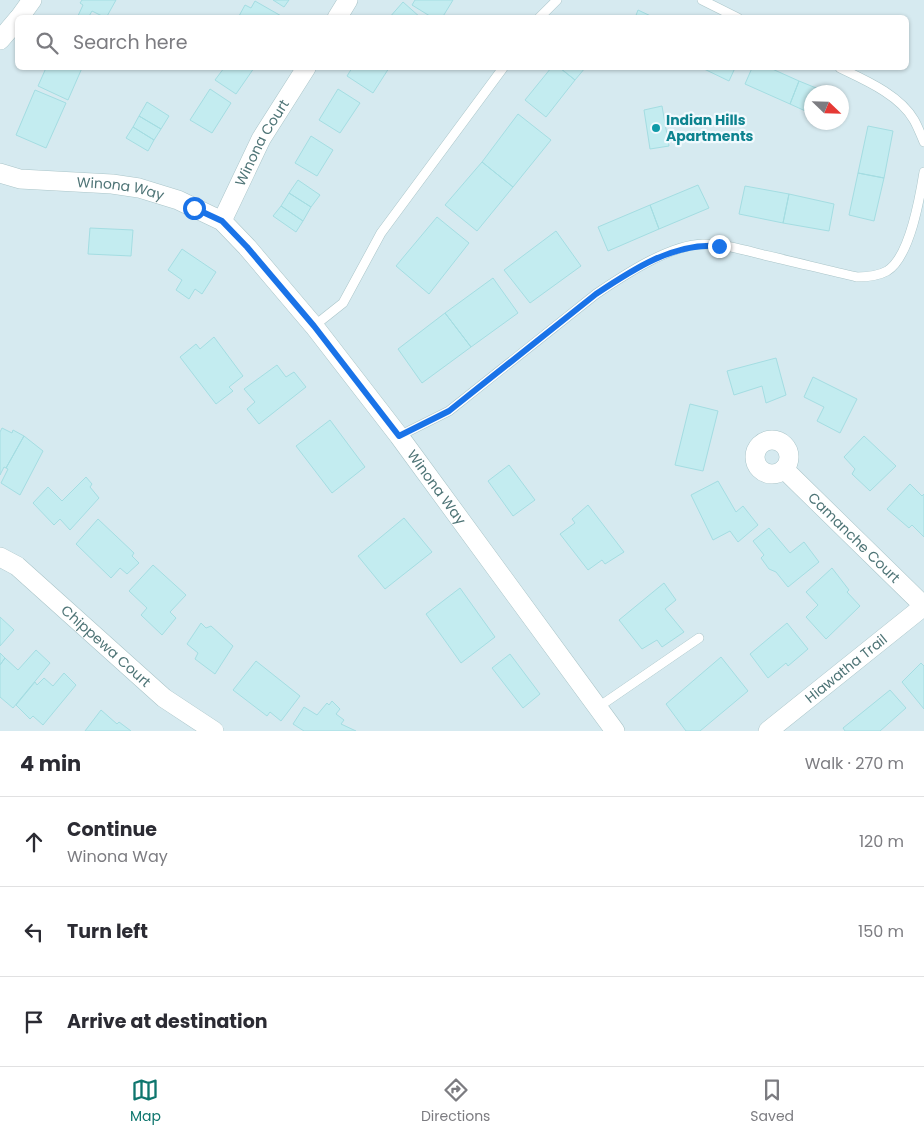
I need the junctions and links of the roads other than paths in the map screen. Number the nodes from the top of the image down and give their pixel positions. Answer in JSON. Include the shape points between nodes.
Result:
{"nodes":[{"id":1,"x":32,"y":0,"type":"edge"},
{"id":2,"x":348,"y":0,"type":"edge"},
{"id":3,"x":557,"y":0,"type":"edge"},
{"id":4,"x":702,"y":0,"type":"edge"},
{"id":5,"x":20,"y":15,"type":"edge"},
{"id":6,"x":339,"y":15,"type":"edge"},
{"id":7,"x":542,"y":15,"type":"edge"},
{"id":8,"x":732,"y":15,"type":"edge"},
{"id":9,"x":15,"y":22,"type":"edge"},
{"id":10,"x":0,"y":40,"type":"edge"},
{"id":11,"x":305,"y":70,"type":"edge"},
{"id":12,"x":502,"y":70,"type":"edge"},
{"id":13,"x":844,"y":70,"type":"edge"},
{"id":14,"x":924,"y":142,"type":"edge"},
{"id":15,"x":924,"y":172,"type":"edge"},
{"id":16,"x":0,"y":173,"type":"edge"},
{"id":17,"x":222,"y":221,"type":"junction"},
{"id":18,"x":314,"y":326,"type":"junction"},
{"id":19,"x":399,"y":436,"type":"junction"},
{"id":20,"x":784,"y":469,"type":"dead end"},
{"id":21,"x":0,"y":557,"type":"edge"},
{"id":22,"x":924,"y":606,"type":"edge"},
{"id":23,"x":699,"y":638,"type":"dead end"},
{"id":24,"x":598,"y":708,"type":"junction"},
{"id":25,"x":214,"y":731,"type":"edge"},
{"id":26,"x":615,"y":731,"type":"edge"},
{"id":27,"x":768,"y":731,"type":"edge"}],
"edges":[{"from":1,"to":5,"type":"street"},
{"from":2,"to":6,"type":"street"},
{"from":3,"to":7,"type":"lane"},
{"from":4,"to":8,"type":"lane"},
{"from":9,"to":10,"type":"street"},
{"from":11,"to":17,"type":"street","name":"Winona Court","via":[[261,139]]},
{"from":12,"to":18,"type":"lane","via":[[381,233],[343,303]]},
{"from":13,"to":14,"type":"lane","via":[[867,80],[904,108],[914,119]]},
{"from":15,"to":19,"type":"lane","via":[[903,253],[887,271],[870,277],[857,277],[739,249],[703,244],[690,246],[643,265],[612,283],[449,411]]},
{"from":16,"to":17,"type":"street","name":"Winona Way","via":[[20,179],[139,188],[178,200]]},
{"from":17,"to":18,"type":"street","name":"Winona Way"},
{"from":18,"to":19,"type":"street","name":"Winona Way"},
{"from":19,"to":24,"type":"street","name":"Winona Way"},
{"from":20,"to":22,"type":"street","name":"Camanche Court"},
{"from":21,"to":25,"type":"street","name":"Chippewa Court","via":[[17,566],[164,698]]},
{"from":22,"to":27,"type":"street","name":"Hiawatha Trail"},
{"from":23,"to":24,"type":"lane"},
{"from":24,"to":26,"type":"street","name":"Winona Way"}]}
